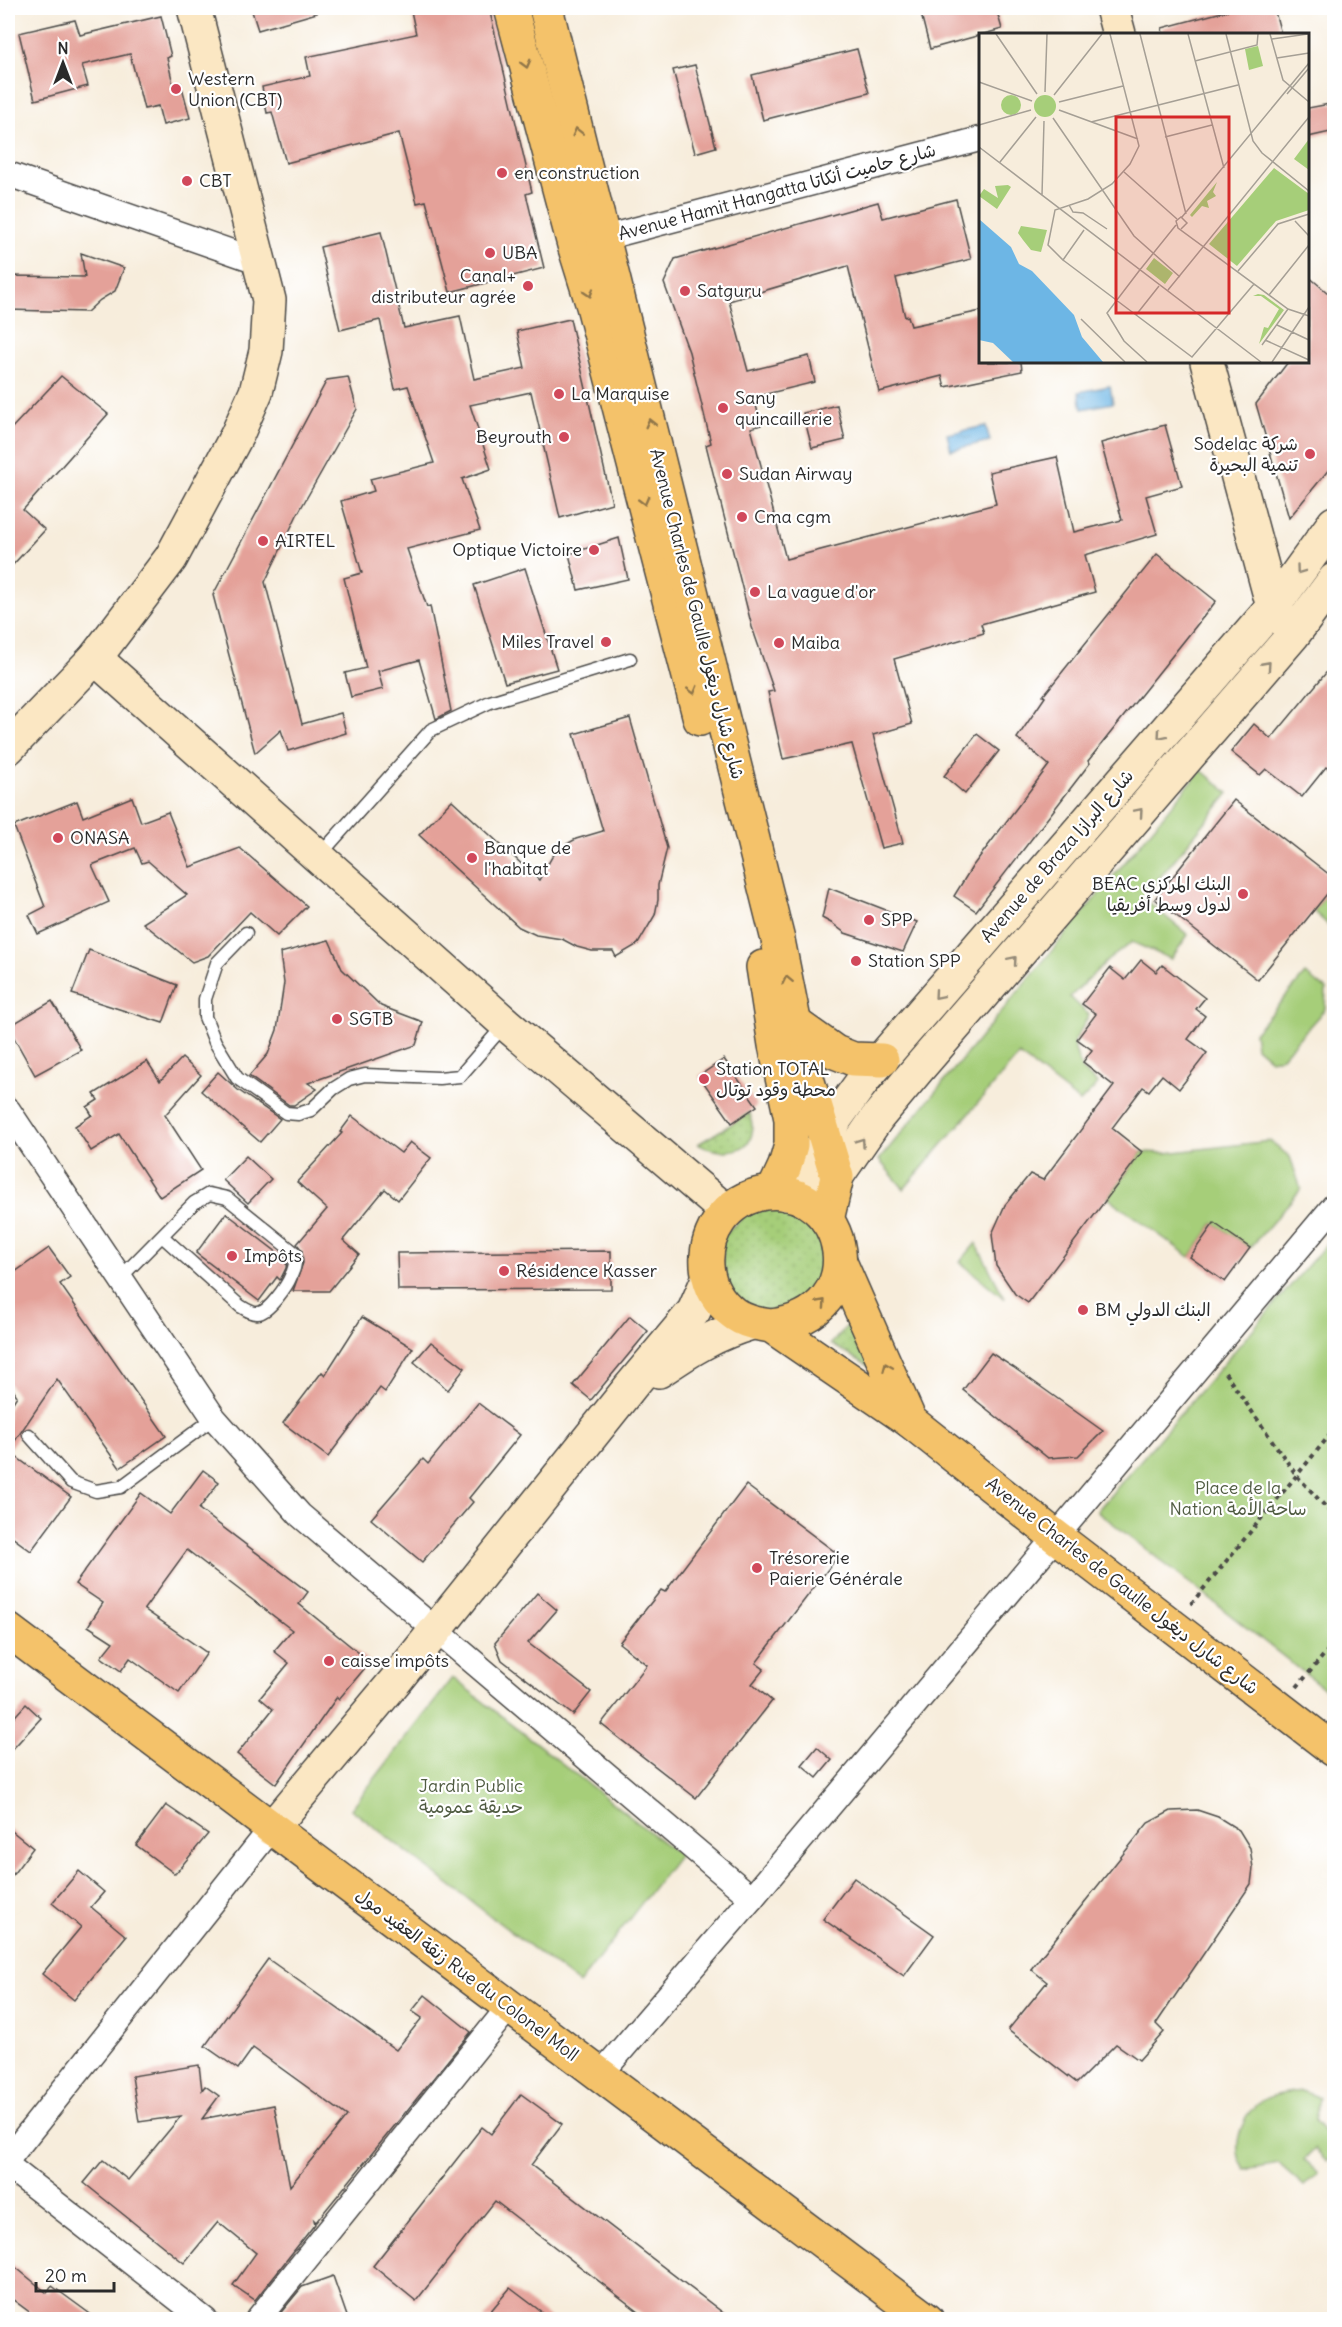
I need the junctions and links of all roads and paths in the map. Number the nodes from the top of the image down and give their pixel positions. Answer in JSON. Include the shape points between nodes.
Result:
{"nodes":[{"id":1,"x":194,"y":8,"type":"edge"},
{"id":2,"x":511,"y":8,"type":"edge"},
{"id":3,"x":546,"y":8,"type":"edge"},
{"id":4,"x":1112,"y":8,"type":"edge"},
{"id":5,"x":1119,"y":33,"type":"edge"},
{"id":6,"x":979,"y":140,"type":"edge"},
{"id":7,"x":8,"y":174,"type":"edge"},
{"id":8,"x":589,"y":241,"type":"junction"},
{"id":9,"x":260,"y":262,"type":"junction"},
{"id":10,"x":1207,"y":363,"type":"edge"},
{"id":11,"x":1335,"y":523,"type":"edge"},
{"id":12,"x":1335,"y":580,"type":"edge"},
{"id":13,"x":1273,"y":607,"type":"junction"},
{"id":14,"x":1293,"y":635,"type":"junction"},
{"id":15,"x":95,"y":658,"type":"junction"},
{"id":16,"x":630,"y":659,"type":"dead end"},
{"id":17,"x":1186,"y":706,"type":"junction"},
{"id":18,"x":1211,"y":728,"type":"junction"},
{"id":19,"x":8,"y":748,"type":"edge"},
{"id":20,"x":319,"y":857,"type":"junction"},
{"id":21,"x":246,"y":933,"type":"dead end"},
{"id":22,"x":506,"y":1023,"type":"junction"},
{"id":23,"x":797,"y":1025,"type":"junction"},
{"id":24,"x":882,"y":1060,"type":"junction"},
{"id":25,"x":8,"y":1110,"type":"edge"},
{"id":26,"x":826,"y":1141,"type":"junction"},
{"id":27,"x":837,"y":1177,"type":"junction"},
{"id":28,"x":800,"y":1203,"type":"junction"},
{"id":29,"x":1335,"y":1206,"type":"edge"},
{"id":30,"x":726,"y":1212,"type":"junction"},
{"id":31,"x":162,"y":1236,"type":"junction"},
{"id":32,"x":840,"y":1262,"type":"junction"},
{"id":33,"x":120,"y":1278,"type":"junction"},
{"id":34,"x":708,"y":1279,"type":"junction"},
{"id":35,"x":762,"y":1325,"type":"junction"},
{"id":36,"x":1211,"y":1352,"type":"junction"},
{"id":37,"x":631,"y":1386,"type":"junction"},
{"id":38,"x":214,"y":1418,"type":"junction"},
{"id":39,"x":910,"y":1421,"type":"junction"},
{"id":40,"x":1335,"y":1430,"type":"edge"},
{"id":41,"x":30,"y":1435,"type":"dead end"},
{"id":42,"x":1297,"y":1476,"type":"junction"},
{"id":43,"x":1335,"y":1516,"type":"edge"},
{"id":44,"x":1055,"y":1536,"type":"junction"},
{"id":45,"x":1173,"y":1626,"type":"junction"},
{"id":46,"x":8,"y":1630,"type":"edge"},
{"id":47,"x":436,"y":1630,"type":"junction"},
{"id":48,"x":1335,"y":1643,"type":"edge"},
{"id":49,"x":1279,"y":1708,"type":"junction"},
{"id":50,"x":1335,"y":1750,"type":"edge"},
{"id":51,"x":271,"y":1829,"type":"junction"},
{"id":52,"x":752,"y":1898,"type":"junction"},
{"id":53,"x":509,"y":2007,"type":"junction"},
{"id":54,"x":600,"y":2075,"type":"junction"},
{"id":55,"x":8,"y":2159,"type":"edge"},
{"id":56,"x":8,"y":2166,"type":"edge"},
{"id":57,"x":205,"y":2319,"type":"edge"},
{"id":58,"x":257,"y":2319,"type":"edge"},
{"id":59,"x":927,"y":2319,"type":"edge"}],
"edges":[{"from":1,"to":9,"type":"main road"},
{"from":2,"to":8,"type":"main road","name":"Avenue Charles de Gaulle شارع شارل ديغول","one_way":true},
{"from":8,"to":3,"type":"main road","name":"Avenue Charles de Gaulle شارع شارل ديغول","one_way":true},
{"from":4,"to":5,"type":"main road"},
{"from":6,"to":8,"type":"street","name":"Avenue Hamit Hangatta شارع حاميت أنكاتا"},
{"from":7,"to":9,"type":"street"},
{"from":23,"to":8,"type":"main road","name":"Avenue Charles de Gaulle شارع شارل ديغول","one_way":true,"via":[[778,940]]},
{"from":8,"to":28,"type":"main road","name":"Avenue Charles de Gaulle شارع شارل ديغول","one_way":true,"via":[[593,306],[760,947],[791,1119],[791,1144],[785,1166]]},
{"from":9,"to":15,"type":"main road","via":[[269,300],[266,351],[256,392],[171,558]]},
{"from":10,"to":13,"type":"main road"},
{"from":11,"to":13,"type":"main road","name":"Avenue de Braza شارع البرازا","one_way":true},
{"from":12,"to":14,"type":"main road","name":"Avenue de Braza شارع البرازا"},
{"from":13,"to":14,"type":"main road"},
{"from":13,"to":17,"type":"main road","name":"Avenue de Braza شارع البرازا"},
{"from":18,"to":14,"type":"main road","name":"Avenue de Braza شارع البرازا","one_way":true},
{"from":15,"to":19,"type":"main road"},
{"from":15,"to":20,"type":"main road"},
{"from":16,"to":20,"type":"lane","via":[[490,702],[430,730]]},
{"from":17,"to":18,"type":"main road"},
{"from":17,"to":24,"type":"main road","name":"Avenue de Braza شارع البرازا","one_way":true},
{"from":27,"to":18,"type":"main road","name":"Avenue de Braza شارع البرازا","one_way":true,"via":[[918,1069]]},
{"from":20,"to":22,"type":"main road"},
{"from":21,"to":22,"type":"lane","via":[[217,963],[205,999],[205,1017],[237,1078],[286,1113],[311,1110],[333,1089],[365,1075],[460,1076]]},
{"from":22,"to":30,"type":"main road"},
{"from":23,"to":24,"type":"main road","via":[[834,1052],[853,1059]]},
{"from":23,"to":26,"type":"main road","name":"Avenue Charles de Gaulle شارع شارل ديغول","via":[[803,1065]]},
{"from":24,"to":26,"type":"main road","name":"Avenue de Braza شارع البرازا","via":[[841,1111]]},
{"from":25,"to":33,"type":"street"},
{"from":26,"to":27,"type":"main road","name":"Avenue Charles de Gaulle شارع شارل ديغول"},
{"from":26,"to":28,"type":"main road","name":"Avenue de Braza شارع البرازا"},
{"from":27,"to":28,"type":"main road"},
{"from":28,"to":30,"type":"main road","via":[[756,1195]]},
{"from":28,"to":32,"type":"main road","via":[[837,1240]]},
{"from":29,"to":36,"type":"street"},
{"from":30,"to":34,"type":"main road","via":[[712,1231],[705,1255]]},
{"from":31,"to":31,"type":"lane","via":[[209,1194],[227,1198],[295,1253],[296,1263],[272,1304],[254,1314]]},
{"from":31,"to":33,"type":"lane"},
{"from":35,"to":32,"type":"main road","one_way":true,"via":[[792,1324],[811,1315],[826,1301],[836,1283]]},
{"from":39,"to":32,"type":"main road","name":"Avenue Charles de Gaulle شارع شارل ديغول","one_way":true},
{"from":33,"to":38,"type":"street"},
{"from":34,"to":35,"type":"main road","via":[[718,1299],[733,1314]]},
{"from":34,"to":37,"type":"main road","via":[[694,1311]]},
{"from":35,"to":37,"type":"main road","via":[[719,1333]]},
{"from":35,"to":39,"type":"main road","name":"Avenue Charles de Gaulle شارع شارل ديغول"},
{"from":36,"to":42,"type":"path"},
{"from":36,"to":44,"type":"street"},
{"from":37,"to":47,"type":"main road"},
{"from":38,"to":41,"type":"lane","via":[[121,1487],[96,1491],[71,1482]]},
{"from":38,"to":47,"type":"street","via":[[300,1515]]},
{"from":39,"to":44,"type":"main road","name":"Avenue Charles de Gaulle شارع شارل ديغول"},
{"from":40,"to":42,"type":"path"},
{"from":42,"to":43,"type":"path"},
{"from":42,"to":45,"type":"path"},
{"from":44,"to":45,"type":"main road","name":"Avenue Charles de Gaulle شارع شارل ديغول"},
{"from":44,"to":52,"type":"street"},
{"from":45,"to":49,"type":"main road","name":"Avenue Charles de Gaulle شارع شارل ديغول"},
{"from":46,"to":51,"type":"main road","name":"زنقة العقيد مول Rue du Colonel Moll"},
{"from":47,"to":51,"type":"main road"},
{"from":47,"to":52,"type":"street"},
{"from":48,"to":49,"type":"path"},
{"from":49,"to":50,"type":"main road","name":"Avenue Charles de Gaulle شارع شارل ديغول"},
{"from":51,"to":53,"type":"main road","name":"زنقة العقيد مول Rue du Colonel Moll"},
{"from":51,"to":55,"type":"street"},
{"from":52,"to":54,"type":"street"},
{"from":53,"to":54,"type":"main road","name":"زنقة العقيد مول Rue du Colonel Moll"},
{"from":53,"to":58,"type":"street"},
{"from":54,"to":59,"type":"main road","name":"زنقة العقيد مول Rue du Colonel Moll"},
{"from":56,"to":57,"type":"street"}]}
